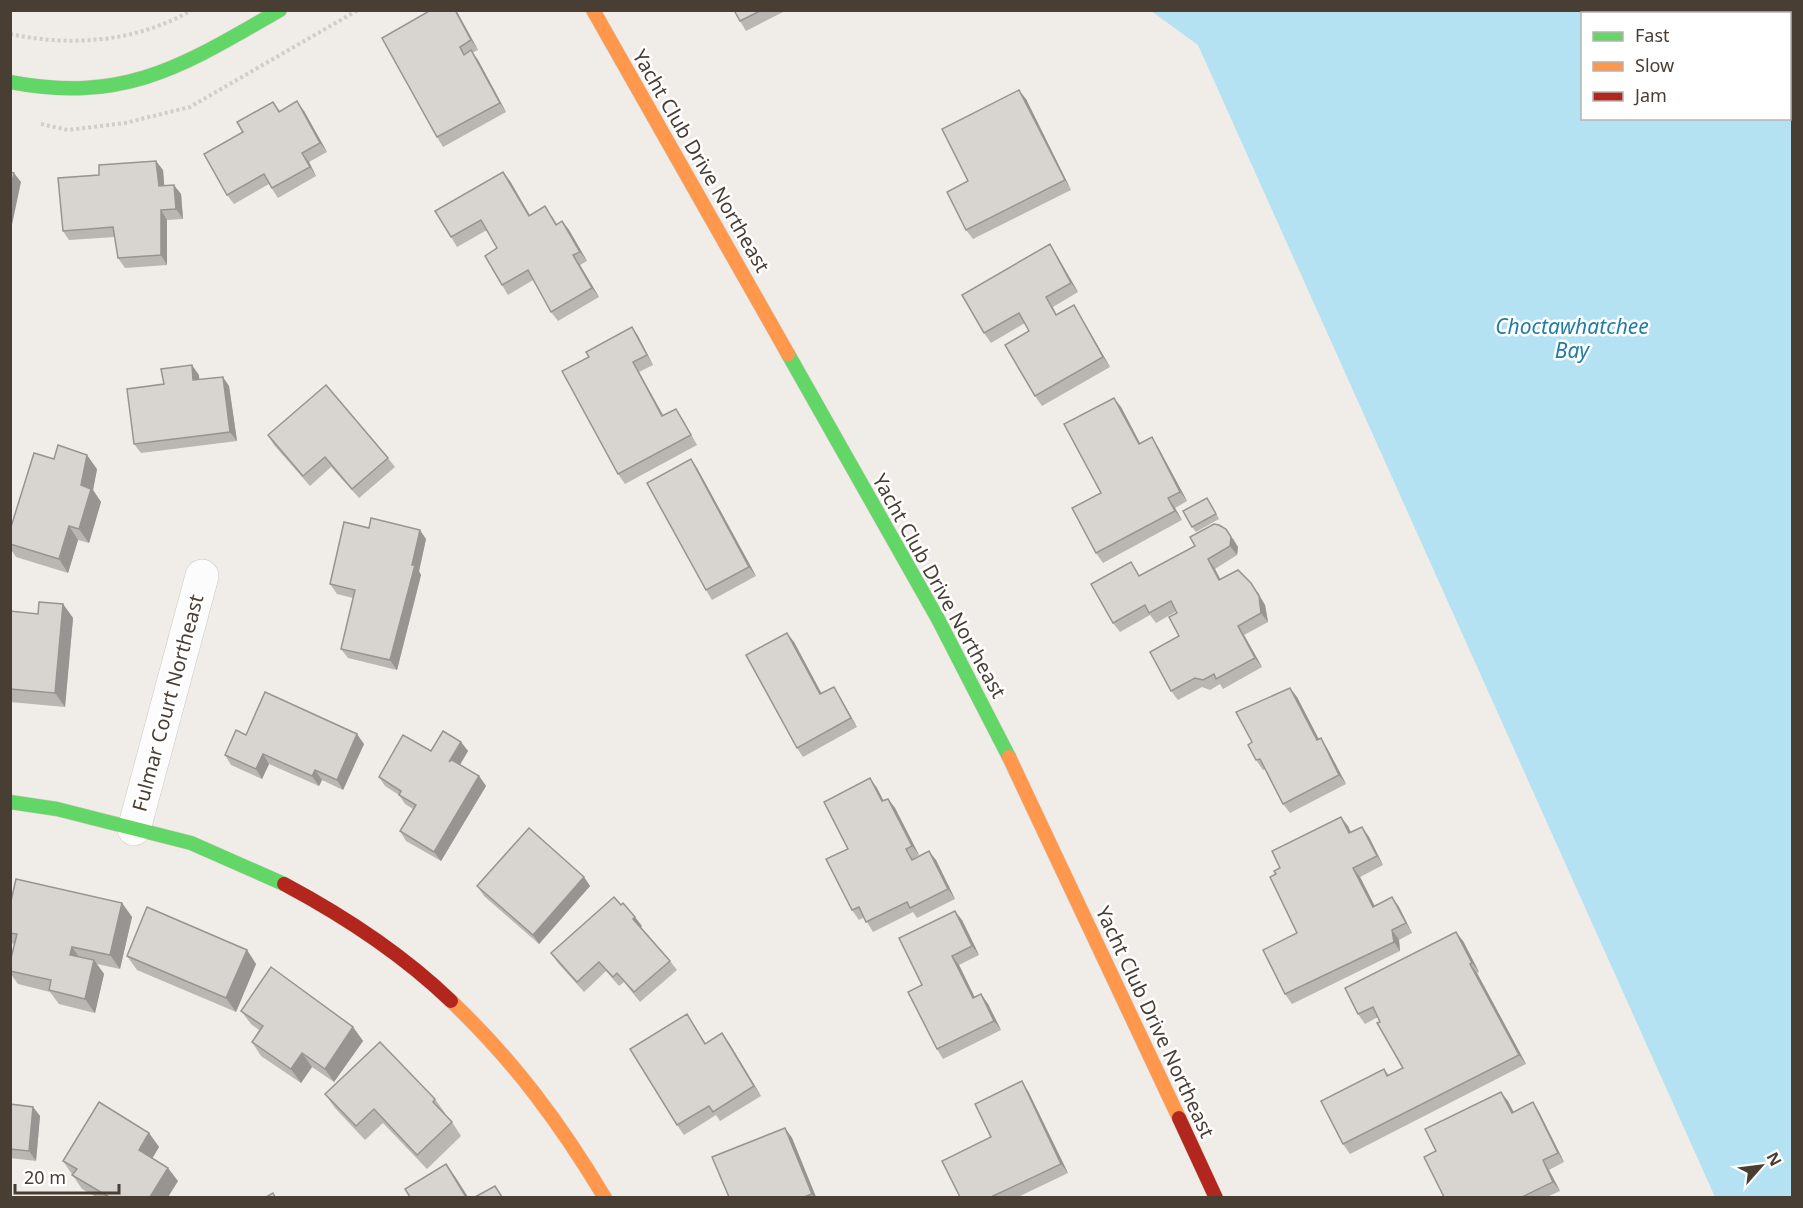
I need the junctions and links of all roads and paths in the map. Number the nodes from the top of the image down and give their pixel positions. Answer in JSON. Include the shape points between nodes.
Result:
{"nodes":[{"id":1,"x":192,"y":10,"type":"edge"},
{"id":2,"x":280,"y":10,"type":"edge"},
{"id":3,"x":593,"y":10,"type":"edge"},
{"id":4,"x":10,"y":34,"type":"edge"},
{"id":5,"x":10,"y":82,"type":"edge"},
{"id":6,"x":202,"y":576,"type":"dead end"},
{"id":7,"x":10,"y":802,"type":"edge"},
{"id":8,"x":134,"y":829,"type":"junction"},
{"id":9,"x":605,"y":1197,"type":"edge"},
{"id":10,"x":1216,"y":1197,"type":"edge"}],
"edges":[{"from":1,"to":4,"type":"path","via":[[167,24],[93,41],[32,39]]},
{"from":2,"to":5,"type":"street","via":[[166,71],[102,88],[34,87]]},
{"from":3,"to":10,"type":"street","name":"Yacht Club Drive Northeast","via":[[938,619],[1006,750]]},
{"from":6,"to":8,"type":"street","name":"Fulmar Court Northeast"},
{"from":7,"to":8,"type":"street","via":[[58,808]]},
{"from":8,"to":9,"type":"street","via":[[207,848],[278,880],[378,940],[452,1000],[508,1056],[557,1118]]}]}
